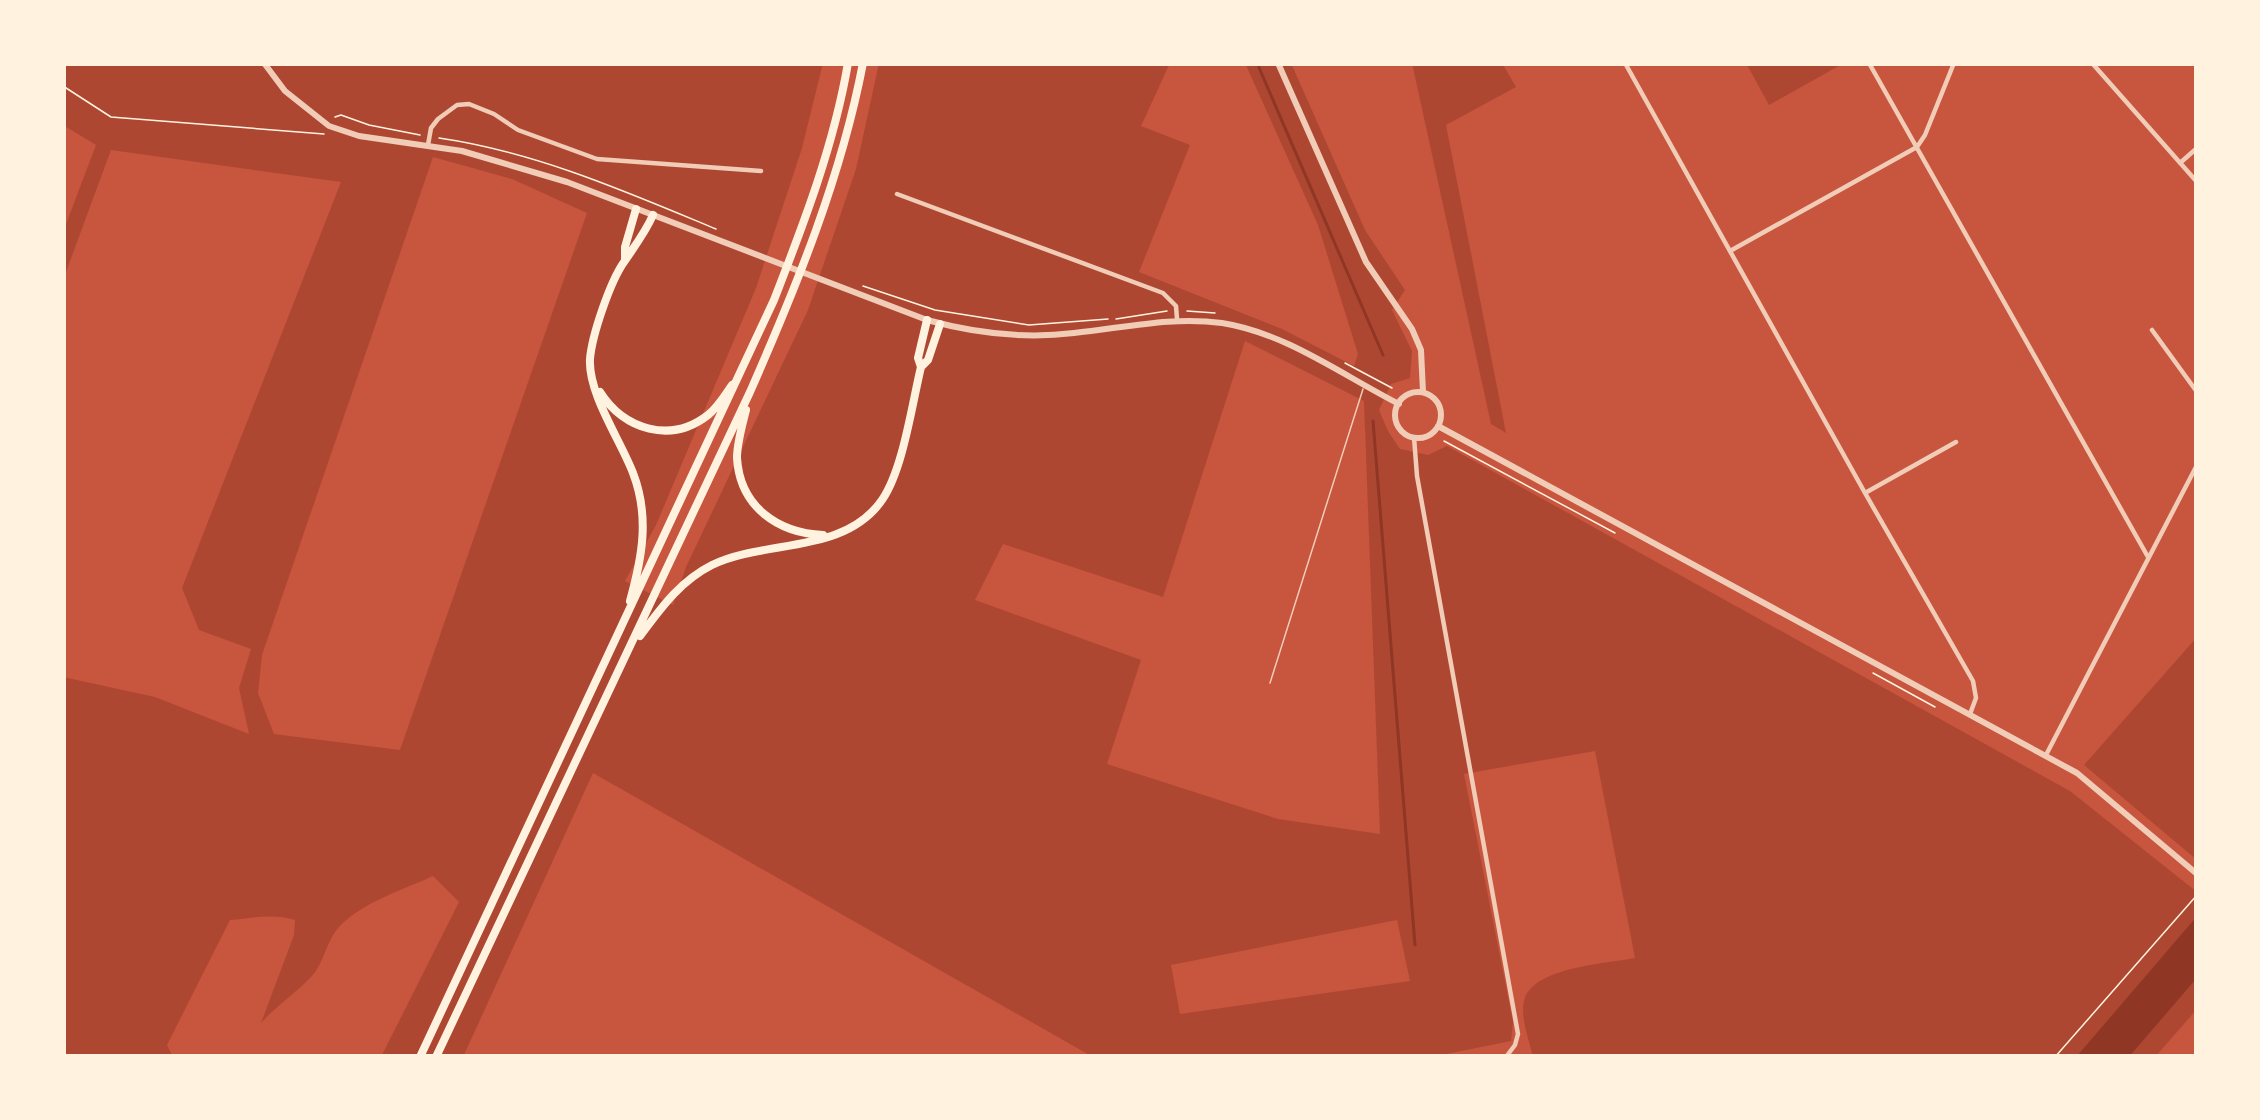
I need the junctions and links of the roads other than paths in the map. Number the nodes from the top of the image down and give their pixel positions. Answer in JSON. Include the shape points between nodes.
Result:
{"nodes":[{"id":1,"x":264,"y":63,"type":"edge"},
{"id":2,"x":848,"y":63,"type":"edge"},
{"id":3,"x":863,"y":63,"type":"edge"},
{"id":4,"x":1278,"y":63,"type":"edge"},
{"id":5,"x":1625,"y":63,"type":"edge"},
{"id":6,"x":1869,"y":63,"type":"edge"},
{"id":7,"x":1954,"y":63,"type":"edge"},
{"id":8,"x":2092,"y":63,"type":"edge"},
{"id":9,"x":428,"y":146,"type":"junction"},
{"id":10,"x":1917,"y":147,"type":"junction"},
{"id":11,"x":2197,"y":148,"type":"edge"},
{"id":12,"x":2180,"y":163,"type":"junction"},
{"id":13,"x":760,"y":171,"type":"dead end"},
{"id":14,"x":2197,"y":182,"type":"edge"},
{"id":15,"x":897,"y":194,"type":"dead end"},
{"id":16,"x":636,"y":209,"type":"junction"},
{"id":17,"x":653,"y":215,"type":"junction"},
{"id":18,"x":1730,"y":251,"type":"junction"},
{"id":19,"x":625,"y":260,"type":"junction"},
{"id":20,"x":1177,"y":315,"type":"junction"},
{"id":21,"x":927,"y":320,"type":"junction"},
{"id":22,"x":940,"y":324,"type":"junction"},
{"id":23,"x":2152,"y":330,"type":"dead end"},
{"id":24,"x":921,"y":367,"type":"junction"},
{"id":25,"x":744,"y":369,"type":"junction"},
{"id":26,"x":594,"y":382,"type":"junction"},
{"id":27,"x":1364,"y":386,"type":"junction"},
{"id":28,"x":750,"y":392,"type":"junction"},
{"id":29,"x":1423,"y":392,"type":"junction"},
{"id":30,"x":2197,"y":392,"type":"edge"},
{"id":31,"x":1399,"y":404,"type":"junction"},
{"id":32,"x":1438,"y":426,"type":"junction"},
{"id":33,"x":1414,"y":437,"type":"junction"},
{"id":34,"x":1956,"y":442,"type":"dead end"},
{"id":35,"x":2197,"y":465,"type":"edge"},
{"id":36,"x":1864,"y":493,"type":"junction"},
{"id":37,"x":830,"y":535,"type":"junction"},
{"id":38,"x":2148,"y":557,"type":"junction"},
{"id":39,"x":623,"y":626,"type":"junction"},
{"id":40,"x":628,"y":651,"type":"junction"},
{"id":41,"x":1270,"y":683,"type":"dead end"},
{"id":42,"x":1970,"y":715,"type":"junction"},
{"id":43,"x":2046,"y":755,"type":"junction"},
{"id":44,"x":2197,"y":874,"type":"edge"},
{"id":45,"x":419,"y":1057,"type":"edge"},
{"id":46,"x":436,"y":1057,"type":"edge"},
{"id":47,"x":1507,"y":1057,"type":"edge"}],
"edges":[{"from":1,"to":9,"type":"street","via":[[329,125]]},
{"from":2,"to":25,"type":"highway","via":[[805,219]]},
{"from":3,"to":28,"type":"highway","via":[[818,227]]},
{"from":4,"to":29,"type":"street","via":[[1366,262],[1412,329]]},
{"from":5,"to":18,"type":"street"},
{"from":6,"to":10,"type":"street"},
{"from":7,"to":10,"type":"street"},
{"from":8,"to":12,"type":"street"},
{"from":9,"to":13,"type":"street","via":[[438,118],[469,104],[597,159]]},
{"from":9,"to":16,"type":"street","via":[[497,159]]},
{"from":10,"to":18,"type":"street"},
{"from":10,"to":38,"type":"street"},
{"from":11,"to":12,"type":"street"},
{"from":12,"to":14,"type":"street"},
{"from":15,"to":20,"type":"street","via":[[1162,293]]},
{"from":16,"to":17,"type":"street"},
{"from":16,"to":19,"type":"highway"},
{"from":17,"to":19,"type":"highway"},
{"from":17,"to":21,"type":"street"},
{"from":18,"to":36,"type":"street"},
{"from":19,"to":26,"type":"highway","via":[[593,337]]},
{"from":20,"to":22,"type":"street","via":[[1027,336]]},
{"from":20,"to":27,"type":"street","via":[[1262,334]]},
{"from":21,"to":22,"type":"street"},
{"from":21,"to":24,"type":"highway"},
{"from":22,"to":24,"type":"highway"},
{"from":23,"to":30,"type":"street"},
{"from":24,"to":37,"type":"highway","via":[[884,497],[854,526]]},
{"from":25,"to":26,"type":"highway","via":[[705,417],[664,431],[621,418]]},
{"from":25,"to":39,"type":"highway"},
{"from":26,"to":39,"type":"highway","via":[[644,521]]},
{"from":27,"to":31,"type":"street"},
{"from":27,"to":41,"type":"lane"},
{"from":28,"to":37,"type":"highway","via":[[737,455],[748,496],[774,523]]},
{"from":28,"to":40,"type":"highway"},
{"from":29,"to":31,"type":"street"},
{"from":29,"to":32,"type":"street","via":[[1440,407]]},
{"from":31,"to":33,"type":"street","via":[[1397,422]]},
{"from":32,"to":33,"type":"street"},
{"from":32,"to":42,"type":"street"},
{"from":33,"to":47,"type":"street","via":[[1517,1034]]},
{"from":34,"to":36,"type":"street"},
{"from":35,"to":38,"type":"street"},
{"from":36,"to":42,"type":"street","via":[[1973,681]]},
{"from":37,"to":40,"type":"highway","via":[[736,555],[695,574]]},
{"from":38,"to":43,"type":"street"},
{"from":39,"to":45,"type":"highway"},
{"from":40,"to":46,"type":"highway"},
{"from":42,"to":43,"type":"street"},
{"from":43,"to":44,"type":"street"}]}
